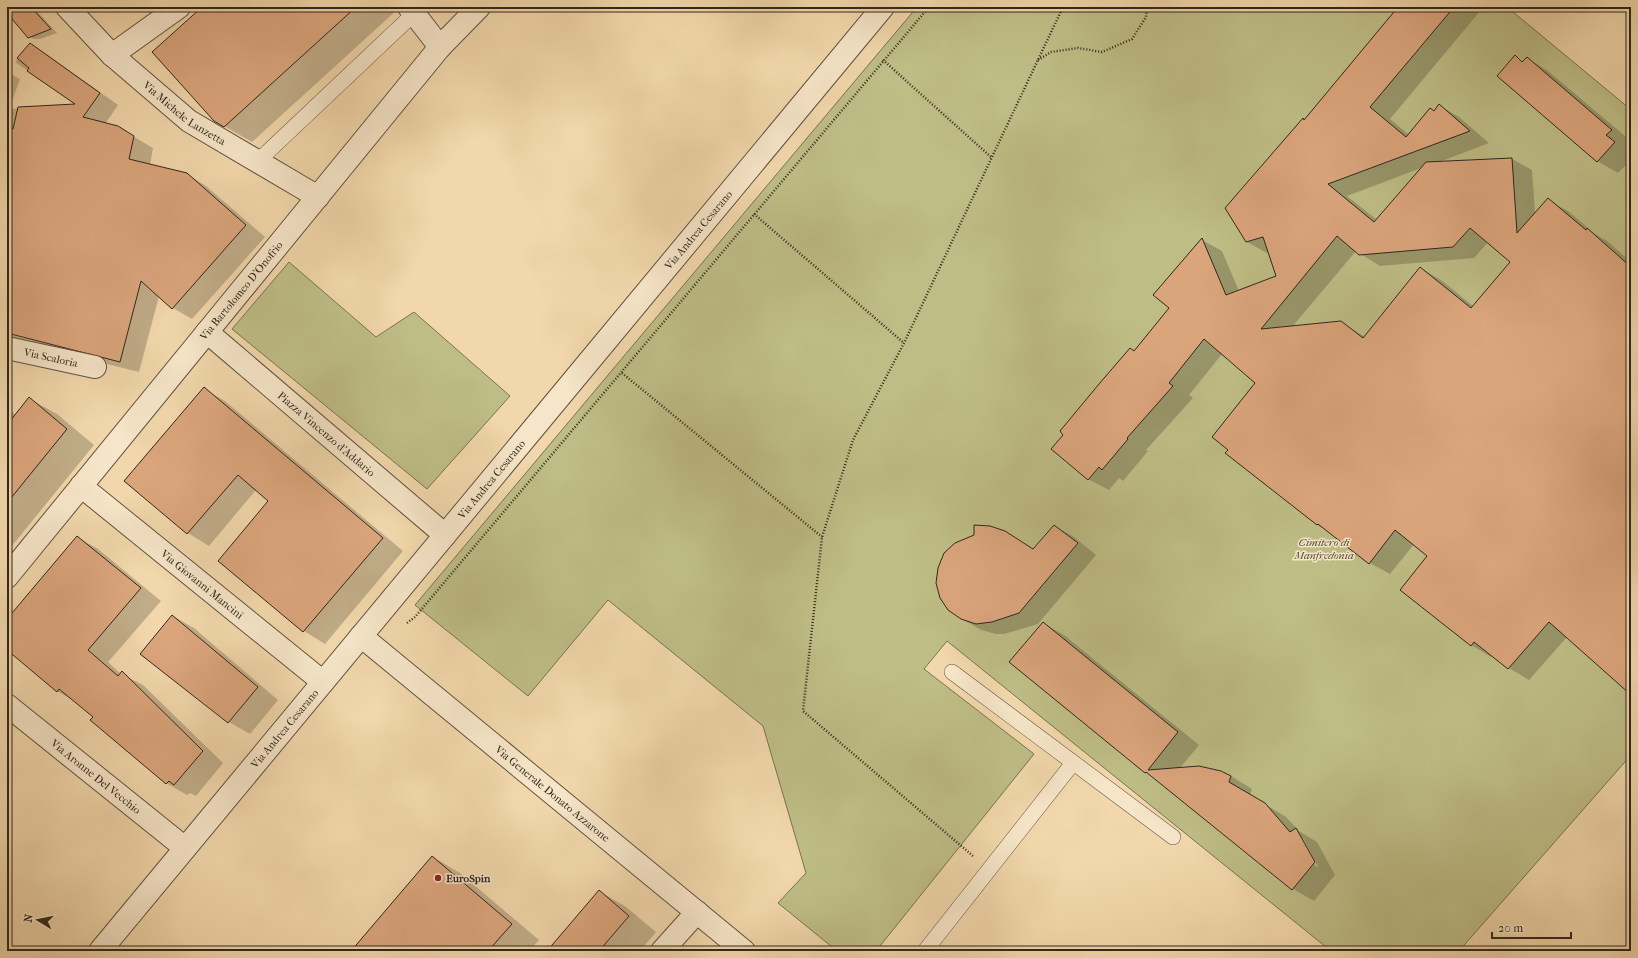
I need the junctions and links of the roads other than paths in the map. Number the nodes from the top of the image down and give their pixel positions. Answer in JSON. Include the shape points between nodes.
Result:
{"nodes":[{"id":1,"x":67,"y":7,"type":"edge"},
{"id":2,"x":179,"y":7,"type":"edge"},
{"id":3,"x":479,"y":7,"type":"edge"},
{"id":4,"x":884,"y":7,"type":"edge"},
{"id":5,"x":415,"y":9,"type":"edge"},
{"id":6,"x":440,"y":48,"type":"junction"},
{"id":7,"x":112,"y":55,"type":"junction"},
{"id":8,"x":258,"y":161,"type":"junction"},
{"id":9,"x":318,"y":196,"type":"junction"},
{"id":10,"x":207,"y":332,"type":"junction"},
{"id":11,"x":7,"y":348,"type":"edge"},
{"id":12,"x":95,"y":367,"type":"dead end"},
{"id":13,"x":81,"y":486,"type":"junction"},
{"id":14,"x":445,"y":535,"type":"junction"},
{"id":15,"x":7,"y":577,"type":"edge"},
{"id":16,"x":366,"y":630,"type":"junction"},
{"id":17,"x":952,"y":672,"type":"dead end"},
{"id":18,"x":323,"y":682,"type":"junction"},
{"id":19,"x":7,"y":705,"type":"edge"},
{"id":20,"x":1073,"y":763,"type":"junction"},
{"id":21,"x":1173,"y":837,"type":"dead end"},
{"id":22,"x":185,"y":848,"type":"junction"},
{"id":23,"x":697,"y":912,"type":"junction"},
{"id":24,"x":100,"y":951,"type":"edge"},
{"id":25,"x":662,"y":951,"type":"edge"},
{"id":26,"x":744,"y":951,"type":"edge"},
{"id":27,"x":925,"y":951,"type":"edge"}],
"edges":[{"from":1,"to":7,"type":"street","name":"Via Michele Lanzetta"},
{"from":2,"to":7,"type":"street"},
{"from":3,"to":6,"type":"street","name":"Via Bartolomeo D'Onofrio"},
{"from":4,"to":14,"type":"street","name":"Via Andrea Cesarano"},
{"from":5,"to":6,"type":"street"},
{"from":5,"to":8,"type":"lane"},
{"from":6,"to":9,"type":"street","name":"Via Bartolomeo D'Onofrio"},
{"from":7,"to":8,"type":"street","name":"Via Michele Lanzetta","via":[[189,121]]},
{"from":8,"to":9,"type":"street","name":"Via Michele Lanzetta"},
{"from":9,"to":10,"type":"street","name":"Via Bartolomeo D'Onofrio"},
{"from":10,"to":13,"type":"street","name":"Via Bartolomeo D'Onofrio"},
{"from":10,"to":14,"type":"street","name":"Piazza Vincenzo d'Addario"},
{"from":11,"to":12,"type":"street","name":"Via Scaloria"},
{"from":13,"to":15,"type":"street","name":"Via Bartolomeo D'Onofrio"},
{"from":13,"to":18,"type":"street","name":"Via Giovanni Mancini"},
{"from":14,"to":16,"type":"street","name":"Via Andrea Cesarano"},
{"from":16,"to":18,"type":"street","name":"Via Andrea Cesarano"},
{"from":16,"to":23,"type":"street","name":"Via Generale Donato Azzarone"},
{"from":17,"to":20,"type":"lane"},
{"from":18,"to":22,"type":"street","name":"Via Andrea Cesarano"},
{"from":19,"to":22,"type":"street","name":"Via Aronne Del Vecchio"},
{"from":20,"to":21,"type":"lane"},
{"from":20,"to":27,"type":"lane"},
{"from":22,"to":24,"type":"street","name":"Via Andrea Cesarano"},
{"from":23,"to":25,"type":"street"},
{"from":23,"to":26,"type":"street","name":"Via Generale Donato Azzarone"}]}
